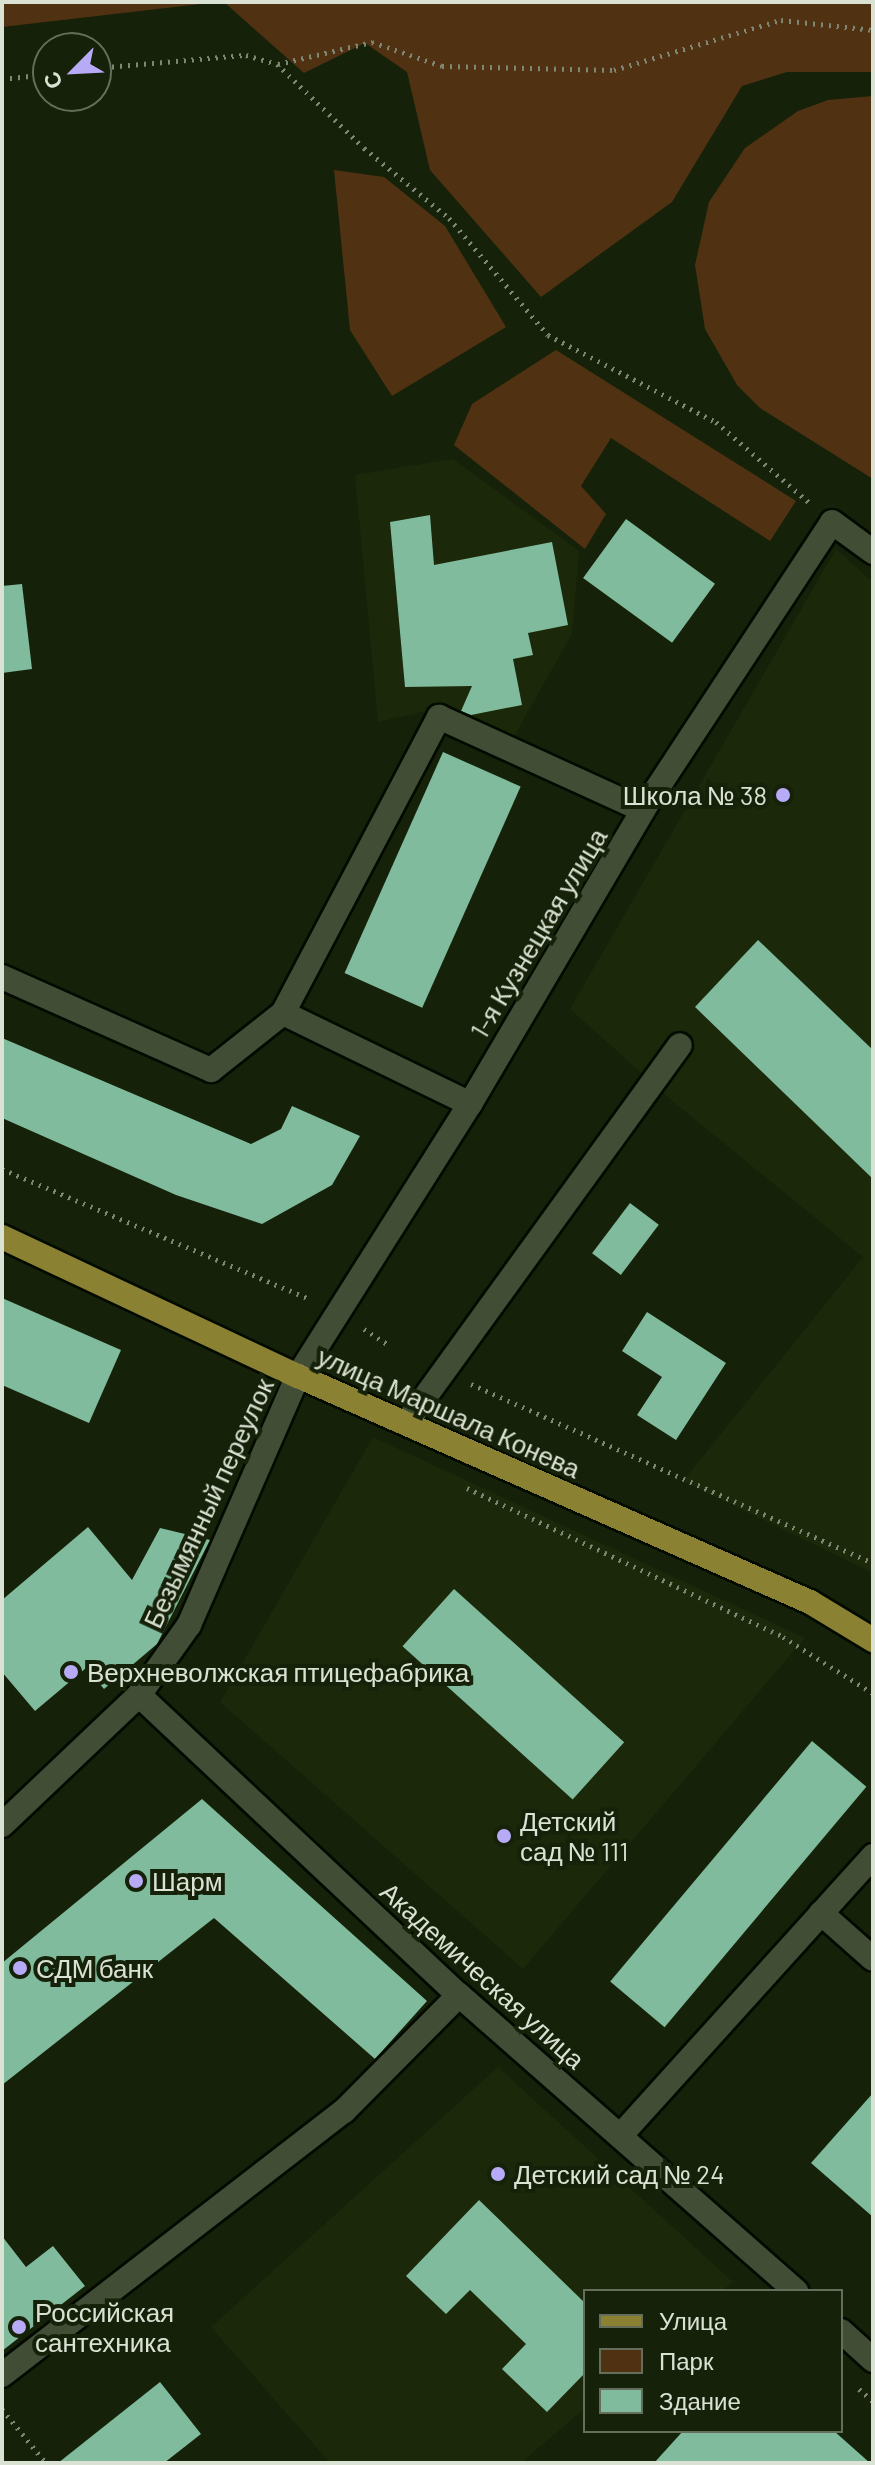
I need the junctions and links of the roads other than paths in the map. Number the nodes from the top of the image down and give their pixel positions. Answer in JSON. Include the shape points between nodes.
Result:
{"nodes":[{"id":1,"x":873,"y":552,"type":"edge"},
{"id":2,"x":643,"y":810,"type":"junction"},
{"id":3,"x":2,"y":977,"type":"edge"},
{"id":4,"x":283,"y":1013,"type":"junction"},
{"id":5,"x":680,"y":1045,"type":"dead end"},
{"id":6,"x":470,"y":1104,"type":"junction"},
{"id":7,"x":2,"y":1237,"type":"edge"},
{"id":8,"x":298,"y":1376,"type":"junction"},
{"id":9,"x":407,"y":1422,"type":"junction"},
{"id":10,"x":873,"y":1640,"type":"edge"},
{"id":11,"x":139,"y":1695,"type":"junction"},
{"id":12,"x":2,"y":1825,"type":"edge"},
{"id":13,"x":873,"y":1856,"type":"edge"},
{"id":14,"x":821,"y":1913,"type":"junction"},
{"id":15,"x":873,"y":1959,"type":"edge"},
{"id":16,"x":459,"y":1995,"type":"junction"},
{"id":17,"x":621,"y":2135,"type":"junction"},
{"id":18,"x":794,"y":2289,"type":"edge"},
{"id":19,"x":843,"y":2333,"type":"edge"},
{"id":20,"x":873,"y":2360,"type":"edge"},
{"id":21,"x":2,"y":2375,"type":"edge"}],
"edges":[{"from":1,"to":2,"type":"street","name":"1-я Кузнецкая улица","via":[[832,522]]},
{"from":2,"to":4,"type":"street","via":[[439,717]]},
{"from":2,"to":6,"type":"street","name":"1-я Кузнецкая улица"},
{"from":3,"to":4,"type":"street","via":[[211,1070]]},
{"from":4,"to":6,"type":"street"},
{"from":5,"to":9,"type":"street"},
{"from":6,"to":8,"type":"street","name":"1-я Кузнецкая улица"},
{"from":7,"to":8,"type":"main road","name":"улица Маршала Конева"},
{"from":8,"to":9,"type":"main road","name":"улица Маршала Конева"},
{"from":8,"to":11,"type":"street","name":"Безымянный переулок","via":[[189,1625]]},
{"from":9,"to":10,"type":"main road","name":"улица Маршала Конева","via":[[810,1602]]},
{"from":11,"to":12,"type":"street","name":"Безымянный переулок"},
{"from":11,"to":16,"type":"street","name":"Академическая улица"},
{"from":13,"to":14,"type":"street"},
{"from":14,"to":15,"type":"street"},
{"from":14,"to":17,"type":"street"},
{"from":16,"to":17,"type":"street","name":"Академическая улица"},
{"from":16,"to":21,"type":"street","via":[[344,2111]]},
{"from":17,"to":18,"type":"street","name":"Академическая улица"},
{"from":19,"to":20,"type":"street"}]}
